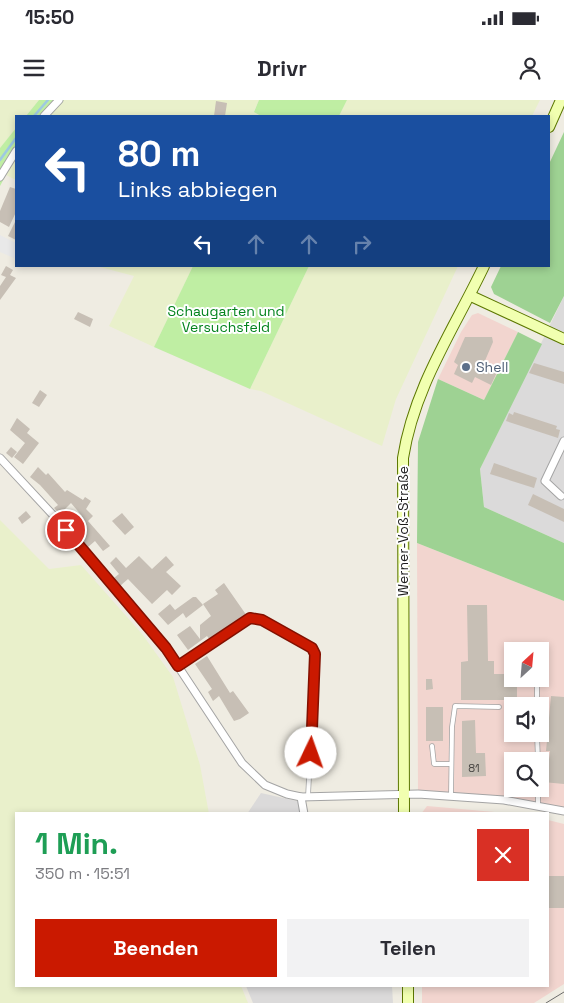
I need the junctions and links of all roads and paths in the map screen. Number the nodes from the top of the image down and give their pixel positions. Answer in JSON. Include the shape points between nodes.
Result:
{"nodes":[{"id":1,"x":60,"y":100,"type":"edge"},
{"id":2,"x":562,"y":100,"type":"edge"},
{"id":3,"x":45,"y":115,"type":"edge"},
{"id":4,"x":550,"y":125,"type":"edge"},
{"id":5,"x":15,"y":153,"type":"edge"},
{"id":6,"x":0,"y":177,"type":"edge"},
{"id":7,"x":484,"y":267,"type":"edge"},
{"id":8,"x":471,"y":296,"type":"junction"},
{"id":9,"x":564,"y":339,"type":"edge"},
{"id":10,"x":564,"y":441,"type":"edge"},
{"id":11,"x":0,"y":458,"type":"edge"},
{"id":12,"x":561,"y":496,"type":"dead end"},
{"id":13,"x":178,"y":666,"type":"junction"},
{"id":14,"x":499,"y":707,"type":"dead end"},
{"id":15,"x":432,"y":746,"type":"dead end"},
{"id":16,"x":452,"y":764,"type":"junction"},
{"id":17,"x":404,"y":793,"type":"junction"},
{"id":18,"x":451,"y":795,"type":"junction"},
{"id":19,"x":304,"y":797,"type":"junction"},
{"id":20,"x":538,"y":797,"type":"edge"},
{"id":21,"x":538,"y":806,"type":"junction"},
{"id":22,"x":564,"y":811,"type":"edge"},
{"id":23,"x":304,"y":812,"type":"edge"},
{"id":24,"x":404,"y":812,"type":"edge"},
{"id":25,"x":408,"y":987,"type":"edge"},
{"id":26,"x":408,"y":1003,"type":"edge"}],
"edges":[{"from":1,"to":3,"type":"street"},
{"from":2,"to":4,"type":"main road"},
{"from":5,"to":6,"type":"street"},
{"from":7,"to":8,"type":"main road","name":"Werner-Voß-Straße"},
{"from":8,"to":9,"type":"main road"},
{"from":8,"to":17,"type":"main road","name":"Werner-Voß-Straße","via":[[421,391],[406,436],[403,458]]},
{"from":10,"to":12,"type":"street","via":[[545,482]]},
{"from":11,"to":13,"type":"street","via":[[66,530]]},
{"from":13,"to":19,"type":"street","via":[[242,763],[265,784],[287,794]]},
{"from":13,"to":19,"type":"lane","via":[[250,618],[262,620],[312,648],[315,654]]},
{"from":14,"to":16,"type":"lane","via":[[455,706]]},
{"from":15,"to":16,"type":"lane","via":[[434,764]]},
{"from":16,"to":18,"type":"lane"},
{"from":17,"to":18,"type":"street"},
{"from":17,"to":19,"type":"street"},
{"from":17,"to":24,"type":"main road","name":"Werner-Voß-Straße"},
{"from":18,"to":21,"type":"street"},
{"from":19,"to":23,"type":"street"},
{"from":20,"to":21,"type":"lane"},
{"from":21,"to":22,"type":"street"},
{"from":25,"to":26,"type":"main road"}]}
